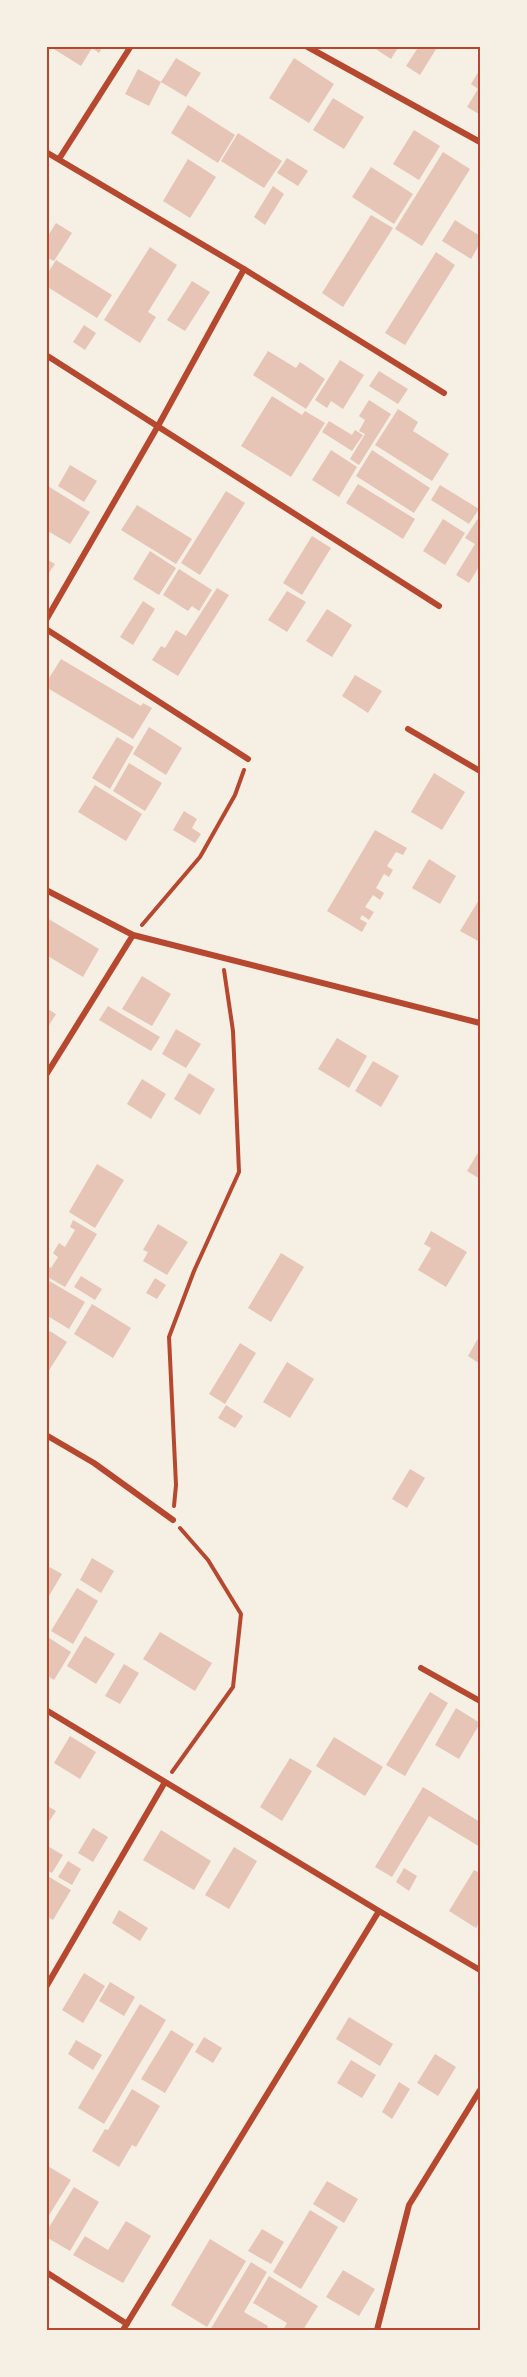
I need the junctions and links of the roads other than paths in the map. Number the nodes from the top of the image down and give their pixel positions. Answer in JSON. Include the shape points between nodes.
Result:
{"nodes":[{"id":1,"x":131,"y":46,"type":"edge"},
{"id":2,"x":306,"y":46,"type":"edge"},
{"id":3,"x":480,"y":142,"type":"edge"},
{"id":4,"x":46,"y":152,"type":"edge"},
{"id":5,"x":59,"y":159,"type":"junction"},
{"id":6,"x":244,"y":269,"type":"junction"},
{"id":7,"x":46,"y":355,"type":"edge"},
{"id":8,"x":444,"y":393,"type":"dead end"},
{"id":9,"x":158,"y":426,"type":"junction"},
{"id":10,"x":439,"y":606,"type":"dead end"},
{"id":11,"x":46,"y":620,"type":"edge"},
{"id":12,"x":46,"y":629,"type":"edge"},
{"id":13,"x":408,"y":729,"type":"dead end"},
{"id":14,"x":248,"y":759,"type":"road end"},
{"id":15,"x":480,"y":771,"type":"edge"},
{"id":16,"x":46,"y":890,"type":"edge"},
{"id":17,"x":133,"y":935,"type":"junction"},
{"id":18,"x":480,"y":1023,"type":"edge"},
{"id":19,"x":46,"y":1075,"type":"edge"},
{"id":20,"x":46,"y":1435,"type":"edge"},
{"id":21,"x":173,"y":1521,"type":"road end"},
{"id":22,"x":421,"y":1668,"type":"dead end"},
{"id":23,"x":480,"y":1701,"type":"edge"},
{"id":24,"x":46,"y":1710,"type":"edge"},
{"id":25,"x":165,"y":1782,"type":"junction"},
{"id":26,"x":379,"y":1911,"type":"junction"},
{"id":27,"x":480,"y":1970,"type":"edge"},
{"id":28,"x":46,"y":1987,"type":"edge"},
{"id":29,"x":480,"y":2090,"type":"edge"},
{"id":30,"x":46,"y":2272,"type":"edge"},
{"id":31,"x":127,"y":2324,"type":"junction"},
{"id":32,"x":123,"y":2331,"type":"edge"},
{"id":33,"x":377,"y":2331,"type":"edge"}],
"edges":[{"from":1,"to":5,"type":"street"},
{"from":2,"to":3,"type":"street"},
{"from":4,"to":5,"type":"street"},
{"from":5,"to":6,"type":"street"},
{"from":6,"to":8,"type":"street"},
{"from":6,"to":9,"type":"street"},
{"from":7,"to":9,"type":"street"},
{"from":9,"to":10,"type":"street"},
{"from":9,"to":11,"type":"street"},
{"from":12,"to":14,"type":"street"},
{"from":13,"to":15,"type":"street"},
{"from":16,"to":17,"type":"street"},
{"from":17,"to":18,"type":"street"},
{"from":17,"to":19,"type":"street"},
{"from":20,"to":21,"type":"street","via":[[94,1463]]},
{"from":22,"to":23,"type":"street"},
{"from":24,"to":25,"type":"street"},
{"from":25,"to":26,"type":"street"},
{"from":25,"to":28,"type":"street"},
{"from":26,"to":27,"type":"street"},
{"from":26,"to":31,"type":"street"},
{"from":29,"to":33,"type":"street","via":[[409,2205]]},
{"from":30,"to":31,"type":"street"},
{"from":31,"to":32,"type":"street"}]}
